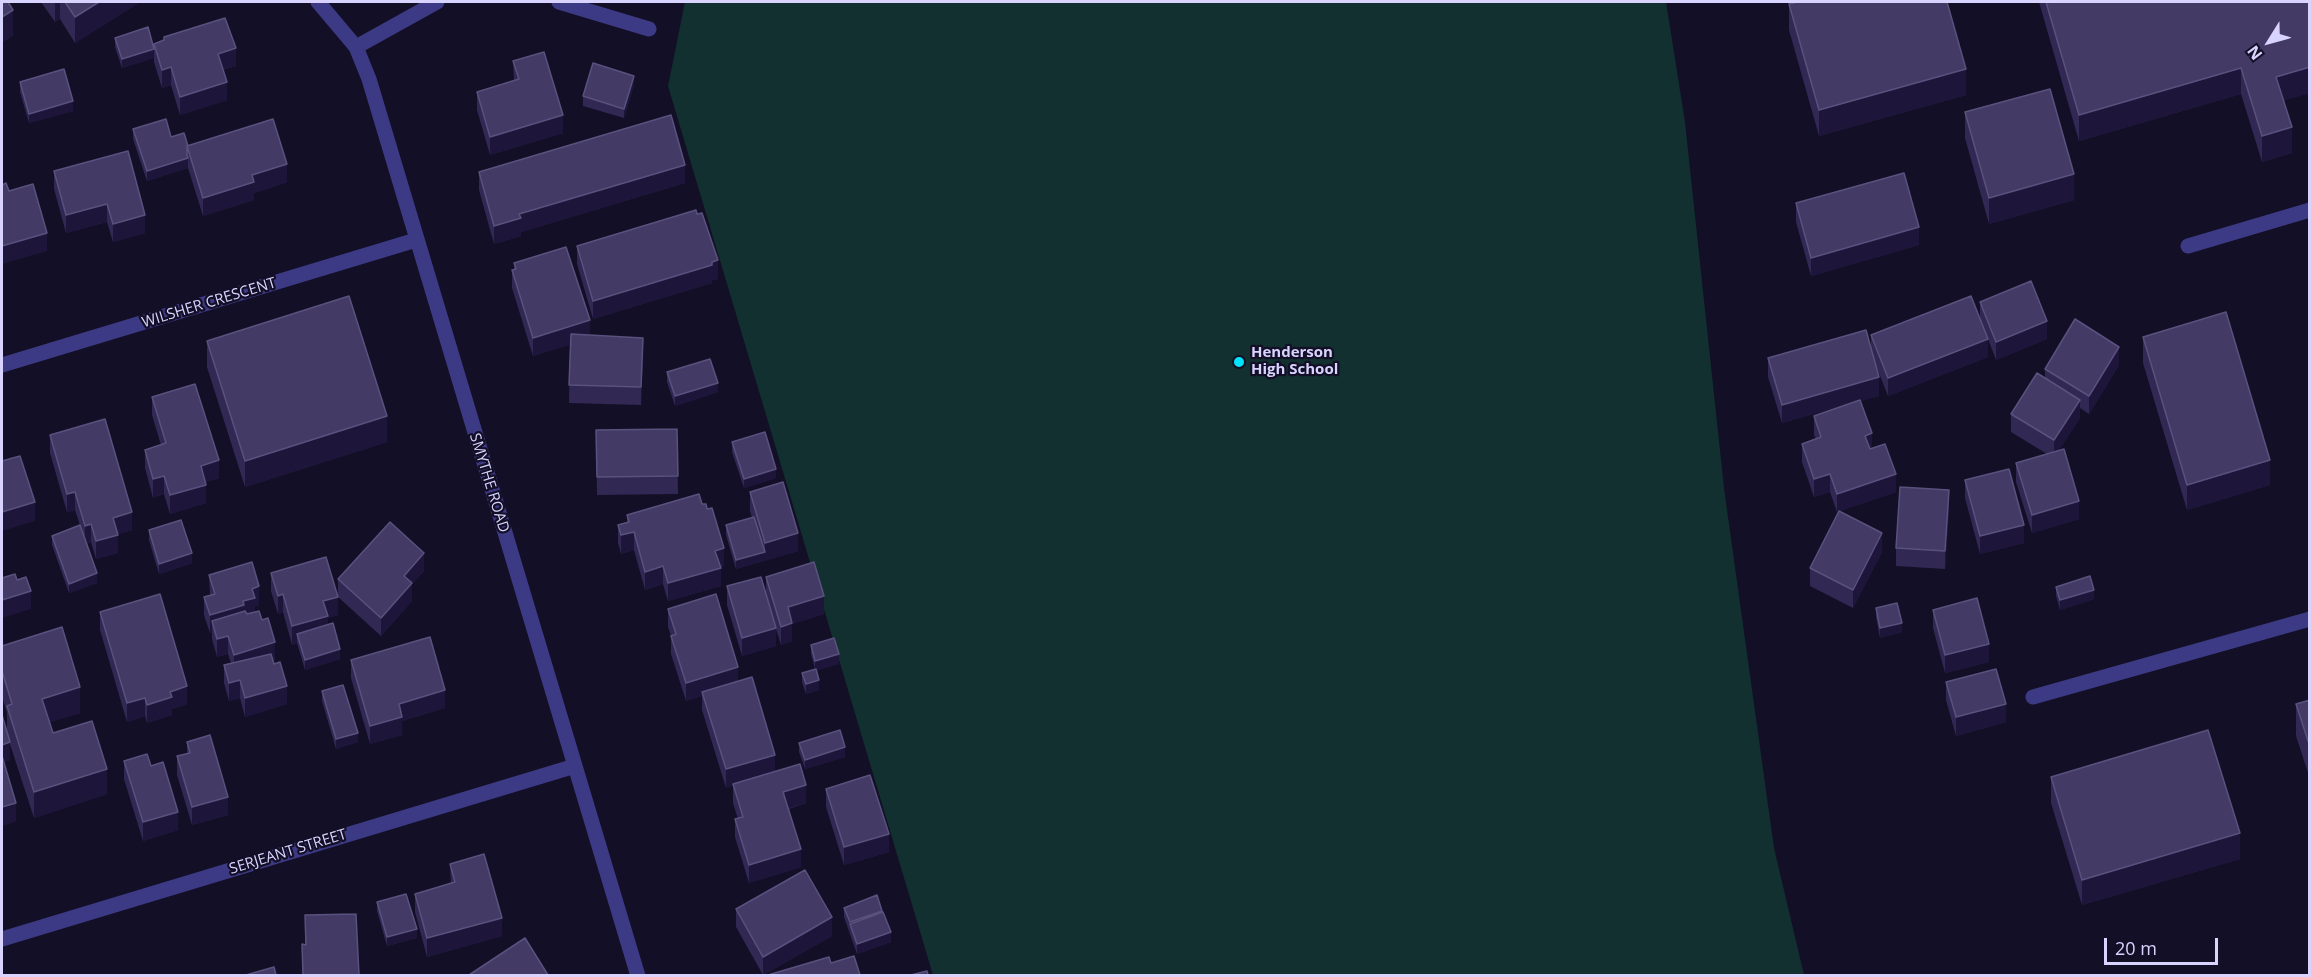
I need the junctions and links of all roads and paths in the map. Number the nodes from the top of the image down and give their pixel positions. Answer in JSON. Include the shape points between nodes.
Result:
{"nodes":[{"id":1,"x":318,"y":2,"type":"edge"},
{"id":2,"x":437,"y":2,"type":"edge"},
{"id":3,"x":559,"y":2,"type":"edge"},
{"id":4,"x":649,"y":28,"type":"dead end"},
{"id":5,"x":356,"y":47,"type":"junction"},
{"id":6,"x":2310,"y":210,"type":"edge"},
{"id":7,"x":416,"y":240,"type":"junction"},
{"id":8,"x":2188,"y":246,"type":"dead end"},
{"id":9,"x":2,"y":365,"type":"edge"},
{"id":10,"x":2310,"y":619,"type":"edge"},
{"id":11,"x":2033,"y":697,"type":"dead end"},
{"id":12,"x":575,"y":766,"type":"junction"},
{"id":13,"x":2,"y":939,"type":"edge"},
{"id":14,"x":638,"y":975,"type":"edge"}],
"edges":[{"from":1,"to":5,"type":"street","name":"SMYTHE ROAD"},
{"from":2,"to":5,"type":"street"},
{"from":3,"to":4,"type":"street"},
{"from":5,"to":7,"type":"street","name":"SMYTHE ROAD"},
{"from":6,"to":8,"type":"street"},
{"from":7,"to":9,"type":"street","name":"WILSHER CRESCENT"},
{"from":7,"to":12,"type":"street","name":"SMYTHE ROAD"},
{"from":10,"to":11,"type":"street"},
{"from":12,"to":13,"type":"street","name":"SERJEANT STREET"},
{"from":12,"to":14,"type":"street","name":"SMYTHE ROAD"}]}
